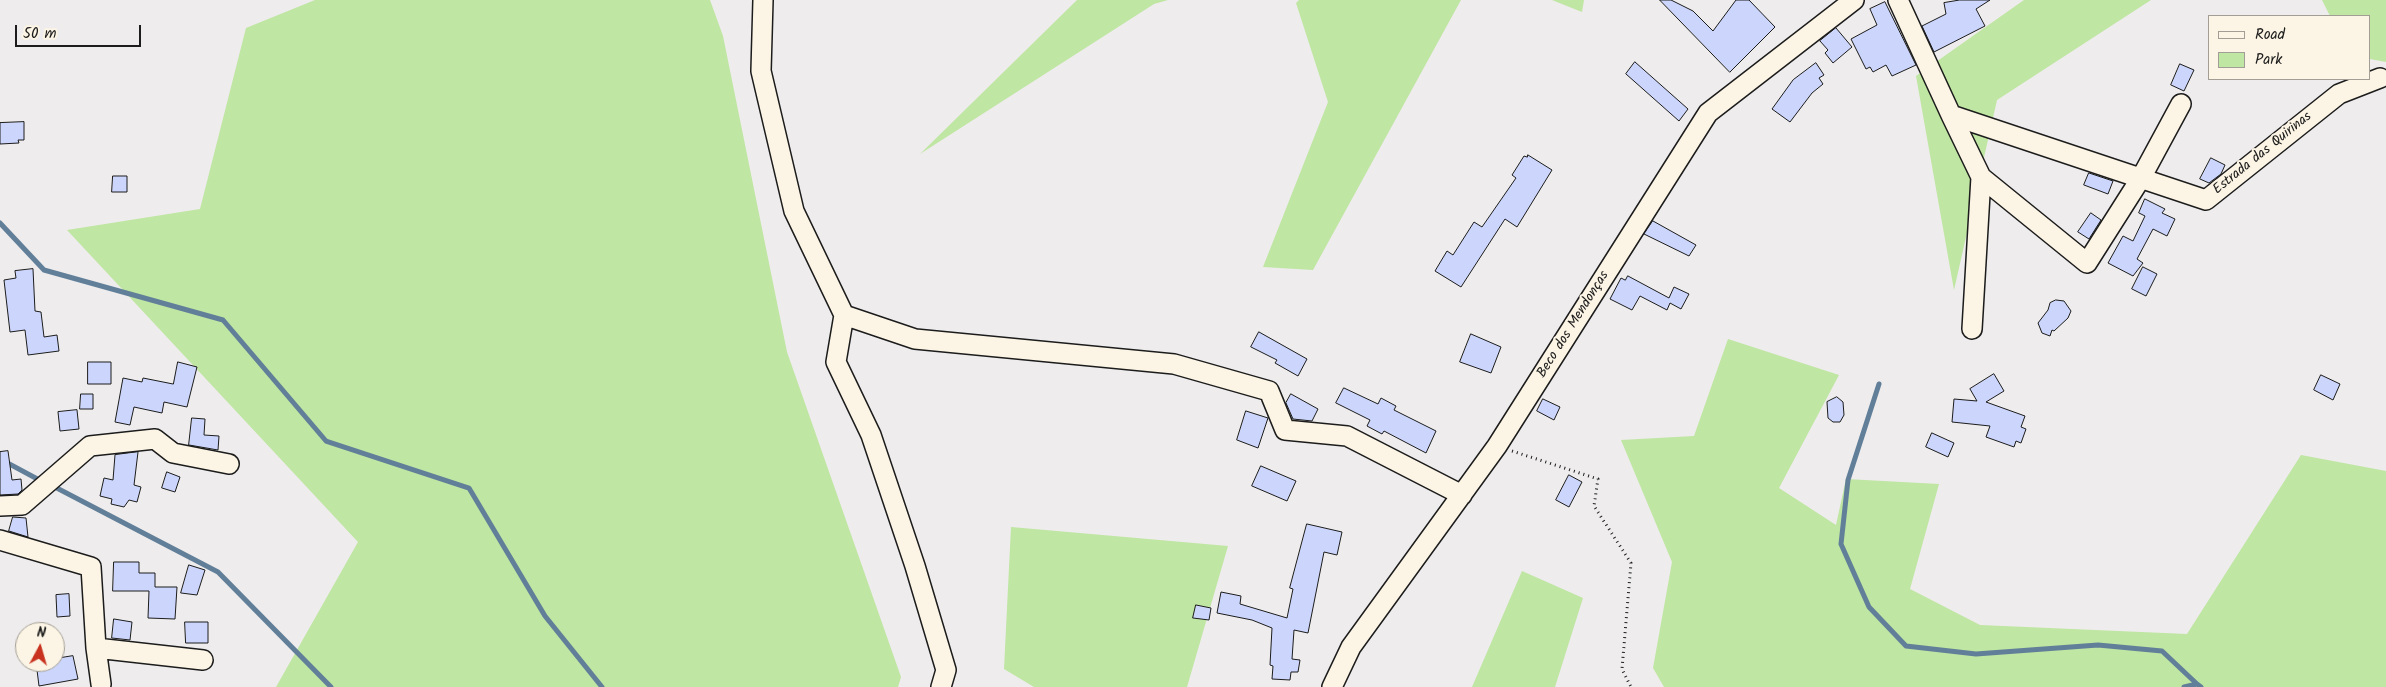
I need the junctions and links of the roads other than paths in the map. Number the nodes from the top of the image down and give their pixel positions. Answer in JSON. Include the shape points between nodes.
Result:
{"nodes":[{"id":1,"x":763,"y":0,"type":"edge"},
{"id":2,"x":1854,"y":0,"type":"edge"},
{"id":3,"x":1898,"y":0,"type":"edge"},
{"id":4,"x":2380,"y":78,"type":"dead end"},
{"id":5,"x":2181,"y":104,"type":"dead end"},
{"id":6,"x":1951,"y":115,"type":"junction"},
{"id":7,"x":1981,"y":177,"type":"junction"},
{"id":8,"x":2142,"y":178,"type":"junction"},
{"id":9,"x":844,"y":315,"type":"junction"},
{"id":10,"x":1972,"y":330,"type":"dead end"},
{"id":11,"x":229,"y":464,"type":"dead end"},
{"id":12,"x":1462,"y":494,"type":"junction"},
{"id":13,"x":0,"y":506,"type":"edge"},
{"id":14,"x":0,"y":540,"type":"edge"},
{"id":15,"x":96,"y":648,"type":"junction"},
{"id":16,"x":203,"y":660,"type":"dead end"},
{"id":17,"x":101,"y":684,"type":"dead end"},
{"id":18,"x":941,"y":687,"type":"edge"},
{"id":19,"x":1332,"y":687,"type":"edge"}],
"edges":[{"from":1,"to":9,"type":"street","via":[[761,71],[794,211]]},
{"from":2,"to":12,"type":"street","name":"Beco dos Mendonças","via":[[1708,113],[1497,446]]},
{"from":3,"to":6,"type":"street"},
{"from":4,"to":8,"type":"street","name":"Estrada das Quirinas","via":[[2339,94],[2206,200]]},
{"from":5,"to":8,"type":"street"},
{"from":6,"to":7,"type":"street"},
{"from":6,"to":8,"type":"street","name":"Estrada das Quirinas"},
{"from":7,"to":8,"type":"street","via":[[2087,263]]},
{"from":7,"to":10,"type":"street"},
{"from":9,"to":12,"type":"street","via":[[915,339],[1174,364],[1269,391],[1285,430],[1347,436]]},
{"from":9,"to":18,"type":"street","via":[[836,362],[871,436],[916,566],[946,670]]},
{"from":11,"to":13,"type":"street","via":[[173,453],[155,439],[90,446],[22,505]]},
{"from":12,"to":19,"type":"street","name":"Beco dos Mendonças","via":[[1352,647]]},
{"from":14,"to":15,"type":"street","via":[[91,567]]},
{"from":15,"to":16,"type":"street"},
{"from":15,"to":17,"type":"street"}]}
